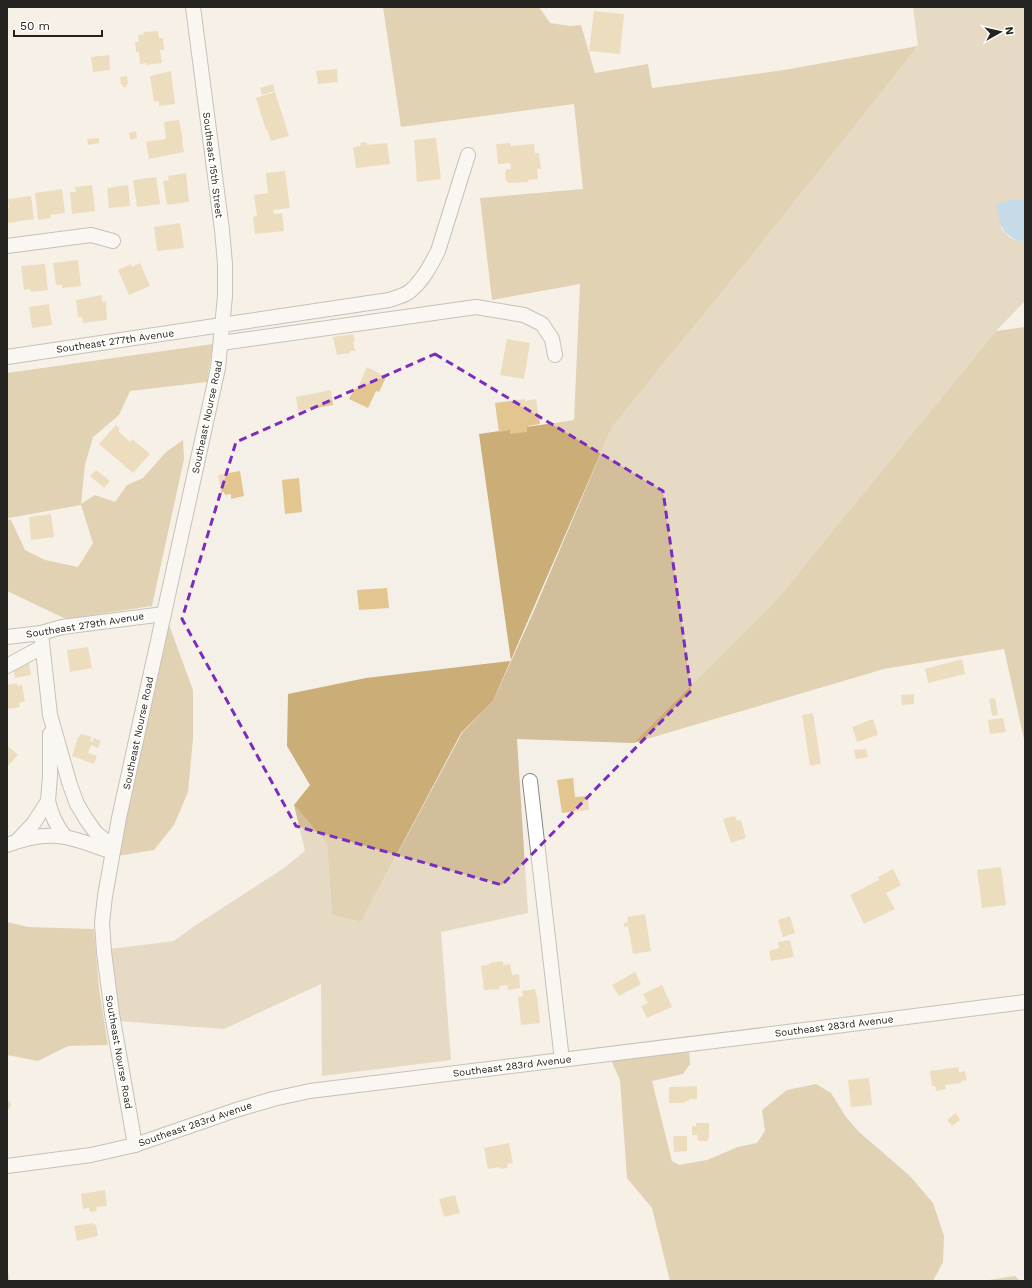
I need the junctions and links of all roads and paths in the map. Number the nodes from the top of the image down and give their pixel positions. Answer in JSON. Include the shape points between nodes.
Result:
{"nodes":[{"id":1,"x":193,"y":7,"type":"edge"},
{"id":2,"x":468,"y":155,"type":"dead end"},
{"id":3,"x":113,"y":241,"type":"dead end"},
{"id":4,"x":7,"y":246,"type":"edge"},
{"id":5,"x":223,"y":324,"type":"junction"},
{"id":6,"x":221,"y":343,"type":"junction"},
{"id":7,"x":555,"y":355,"type":"dead end"},
{"id":8,"x":7,"y":357,"type":"edge"},
{"id":9,"x":164,"y":614,"type":"junction"},
{"id":10,"x":7,"y":637,"type":"edge"},
{"id":11,"x":41,"y":640,"type":"junction"},
{"id":12,"x":7,"y":666,"type":"edge"},
{"id":13,"x":50,"y":715,"type":"junction"},
{"id":14,"x":530,"y":781,"type":"dead end"},
{"id":15,"x":48,"y":801,"type":"junction"},
{"id":16,"x":65,"y":837,"type":"junction"},
{"id":17,"x":12,"y":843,"type":"edge"},
{"id":18,"x":113,"y":849,"type":"junction"},
{"id":19,"x":1025,"y":1002,"type":"edge"},
{"id":20,"x":562,"y":1060,"type":"junction"},
{"id":21,"x":135,"y":1145,"type":"junction"},
{"id":22,"x":7,"y":1166,"type":"edge"}],
"edges":[{"from":1,"to":5,"type":"street","name":"Southeast 15th Street","via":[[222,230],[225,264]]},
{"from":2,"to":5,"type":"street","name":"Southeast 277th Avenue","via":[[438,251],[419,282],[409,292],[389,300]]},
{"from":3,"to":4,"type":"street","via":[[91,235]]},
{"from":5,"to":6,"type":"street","name":"Southeast Nourse Road"},
{"from":5,"to":8,"type":"street","name":"Southeast 277th Avenue"},
{"from":6,"to":7,"type":"street","via":[[476,307],[524,315],[542,324],[552,339]]},
{"from":6,"to":9,"type":"street","name":"Southeast Nourse Road","via":[[218,368]]},
{"from":9,"to":11,"type":"street","name":"Southeast 279th Avenue","via":[[62,627]]},
{"from":9,"to":18,"type":"street","name":"Southeast Nourse Road"},
{"from":10,"to":11,"type":"street","name":"Southeast 279th Avenue"},
{"from":11,"to":12,"type":"street"},
{"from":11,"to":13,"type":"street"},
{"from":13,"to":15,"type":"street"},
{"from":13,"to":18,"type":"street","via":[[77,804],[96,833]]},
{"from":14,"to":20,"type":"street"},
{"from":15,"to":16,"type":"street","via":[[54,821]]},
{"from":15,"to":17,"type":"street","via":[[32,824]]},
{"from":16,"to":17,"type":"street","via":[[38,836]]},
{"from":16,"to":18,"type":"street"},
{"from":18,"to":21,"type":"street","name":"Southeast Nourse Road","via":[[102,923],[104,952]]},
{"from":19,"to":20,"type":"street","name":"Southeast 283rd Avenue"},
{"from":20,"to":21,"type":"street","name":"Southeast 283rd Avenue","via":[[310,1091],[236,1110]]},
{"from":21,"to":22,"type":"street","name":"Southeast 283rd Avenue","via":[[91,1155]]}]}
